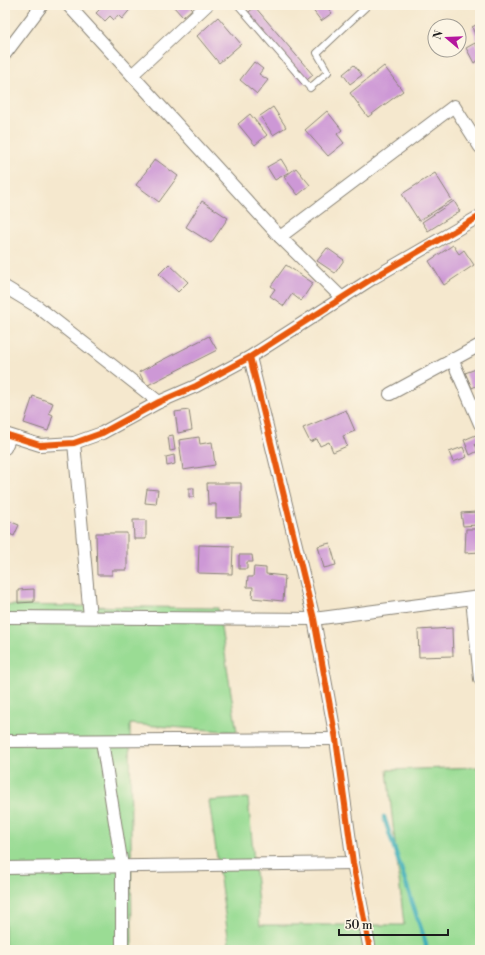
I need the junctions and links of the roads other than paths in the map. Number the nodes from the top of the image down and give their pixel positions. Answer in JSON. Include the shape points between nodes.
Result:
{"nodes":[{"id":1,"x":42,"y":5,"type":"edge"},
{"id":2,"x":68,"y":5,"type":"edge"},
{"id":3,"x":207,"y":5,"type":"edge"},
{"id":4,"x":238,"y":5,"type":"edge"},
{"id":5,"x":368,"y":5,"type":"edge"},
{"id":6,"x":5,"y":54,"type":"edge"},
{"id":7,"x":132,"y":75,"type":"junction"},
{"id":8,"x":480,"y":147,"type":"edge"},
{"id":9,"x":480,"y":216,"type":"edge"},
{"id":10,"x":280,"y":237,"type":"junction"},
{"id":11,"x":5,"y":287,"type":"edge"},
{"id":12,"x":342,"y":298,"type":"junction"},
{"id":13,"x":480,"y":345,"type":"edge"},
{"id":14,"x":250,"y":357,"type":"junction"},
{"id":15,"x":452,"y":360,"type":"junction"},
{"id":16,"x":390,"y":394,"type":"dead end"},
{"id":17,"x":159,"y":402,"type":"junction"},
{"id":18,"x":480,"y":424,"type":"edge"},
{"id":19,"x":8,"y":436,"type":"edge"},
{"id":20,"x":74,"y":443,"type":"junction"},
{"id":21,"x":5,"y":448,"type":"edge"},
{"id":22,"x":476,"y":598,"type":"edge"},
{"id":23,"x":5,"y":617,"type":"edge"},
{"id":24,"x":90,"y":617,"type":"junction"},
{"id":25,"x":314,"y":619,"type":"junction"},
{"id":26,"x":480,"y":679,"type":"edge"},
{"id":27,"x":336,"y":738,"type":"junction"},
{"id":28,"x":102,"y":740,"type":"junction"},
{"id":29,"x":5,"y":742,"type":"edge"},
{"id":30,"x":353,"y":863,"type":"junction"},
{"id":31,"x":122,"y":866,"type":"junction"},
{"id":32,"x":5,"y":868,"type":"edge"},
{"id":33,"x":122,"y":950,"type":"edge"},
{"id":34,"x":370,"y":950,"type":"edge"}],
"edges":[{"from":1,"to":6,"type":"street"},
{"from":2,"to":7,"type":"street"},
{"from":3,"to":7,"type":"street"},
{"from":4,"to":5,"type":"lane","via":[[310,88],[328,72],[317,53]]},
{"from":7,"to":10,"type":"street"},
{"from":8,"to":10,"type":"street","via":[[454,106]]},
{"from":9,"to":12,"type":"street"},
{"from":10,"to":12,"type":"street"},
{"from":11,"to":17,"type":"street","via":[[38,307]]},
{"from":12,"to":14,"type":"street"},
{"from":13,"to":15,"type":"street"},
{"from":14,"to":17,"type":"street","via":[[196,386]]},
{"from":14,"to":25,"type":"street"},
{"from":15,"to":16,"type":"street"},
{"from":15,"to":18,"type":"street"},
{"from":17,"to":20,"type":"street","via":[[102,432]]},
{"from":19,"to":20,"type":"street","via":[[40,445]]},
{"from":19,"to":21,"type":"street"},
{"from":20,"to":24,"type":"street"},
{"from":22,"to":25,"type":"street"},
{"from":22,"to":26,"type":"street"},
{"from":23,"to":24,"type":"street"},
{"from":24,"to":25,"type":"street"},
{"from":25,"to":27,"type":"street"},
{"from":27,"to":28,"type":"street"},
{"from":27,"to":30,"type":"street"},
{"from":28,"to":29,"type":"street"},
{"from":28,"to":31,"type":"street"},
{"from":30,"to":31,"type":"street"},
{"from":30,"to":34,"type":"street"},
{"from":31,"to":32,"type":"street"},
{"from":31,"to":33,"type":"street"}]}
